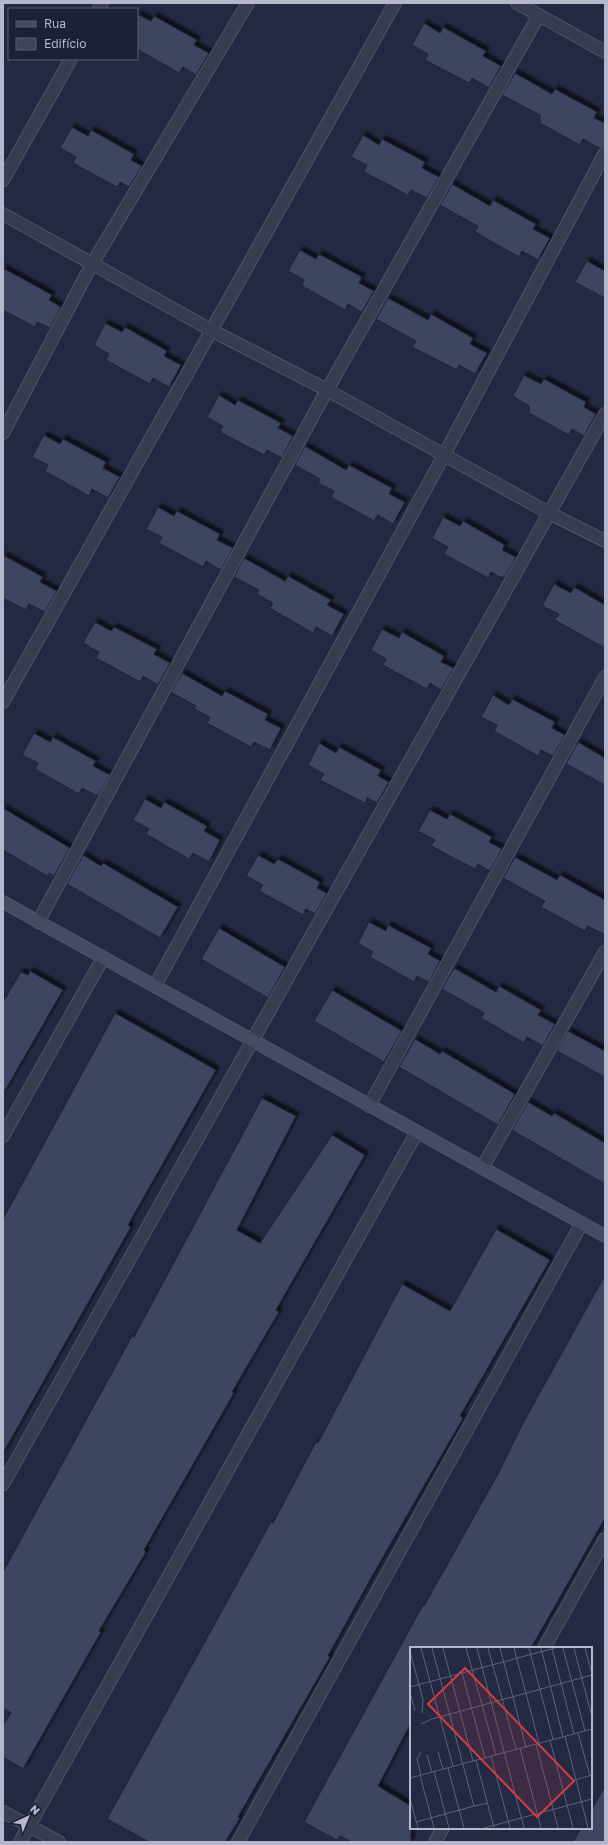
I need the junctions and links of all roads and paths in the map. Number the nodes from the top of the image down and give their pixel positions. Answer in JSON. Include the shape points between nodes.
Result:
{"nodes":[{"id":1,"x":248,"y":3,"type":"edge"},
{"id":2,"x":395,"y":3,"type":"edge"},
{"id":3,"x":516,"y":3,"type":"edge"},
{"id":4,"x":538,"y":15,"type":"junction"},
{"id":5,"x":605,"y":52,"type":"edge"},
{"id":6,"x":70,"y":60,"type":"edge"},
{"id":7,"x":605,"y":153,"type":"edge"},
{"id":8,"x":3,"y":180,"type":"edge"},
{"id":9,"x":3,"y":214,"type":"edge"},
{"id":10,"x":92,"y":264,"type":"junction"},
{"id":11,"x":211,"y":330,"type":"junction"},
{"id":12,"x":327,"y":390,"type":"junction"},
{"id":13,"x":605,"y":414,"type":"edge"},
{"id":14,"x":3,"y":433,"type":"edge"},
{"id":15,"x":444,"y":455,"type":"junction"},
{"id":16,"x":549,"y":513,"type":"junction"},
{"id":17,"x":605,"y":541,"type":"edge"},
{"id":18,"x":605,"y":677,"type":"edge"},
{"id":19,"x":3,"y":702,"type":"edge"},
{"id":20,"x":3,"y":902,"type":"edge"},
{"id":21,"x":38,"y":922,"type":"junction"},
{"id":22,"x":605,"y":952,"type":"edge"},
{"id":23,"x":103,"y":958,"type":"junction"},
{"id":24,"x":155,"y":986,"type":"junction"},
{"id":25,"x":252,"y":1040,"type":"junction"},
{"id":26,"x":370,"y":1106,"type":"junction"},
{"id":27,"x":417,"y":1132,"type":"junction"},
{"id":28,"x":3,"y":1136,"type":"edge"},
{"id":29,"x":482,"y":1168,"type":"junction"},
{"id":30,"x":582,"y":1223,"type":"junction"},
{"id":31,"x":605,"y":1236,"type":"edge"},
{"id":32,"x":3,"y":1484,"type":"edge"},
{"id":33,"x":605,"y":1539,"type":"edge"},
{"id":34,"x":545,"y":1647,"type":"edge"},
{"id":35,"x":3,"y":1812,"type":"edge"},
{"id":36,"x":29,"y":1826,"type":"junction"},
{"id":37,"x":442,"y":1829,"type":"edge"},
{"id":38,"x":20,"y":1842,"type":"edge"},
{"id":39,"x":59,"y":1842,"type":"edge"},
{"id":40,"x":238,"y":1842,"type":"edge"},
{"id":41,"x":435,"y":1842,"type":"edge"}],
"edges":[{"from":1,"to":10,"type":"street"},
{"from":2,"to":11,"type":"street"},
{"from":3,"to":4,"type":"street"},
{"from":4,"to":5,"type":"street"},
{"from":4,"to":12,"type":"street"},
{"from":6,"to":8,"type":"street"},
{"from":7,"to":15,"type":"street"},
{"from":9,"to":10,"type":"street"},
{"from":10,"to":11,"type":"street"},
{"from":10,"to":14,"type":"street"},
{"from":11,"to":12,"type":"street"},
{"from":11,"to":19,"type":"street"},
{"from":12,"to":15,"type":"street"},
{"from":12,"to":21,"type":"street"},
{"from":13,"to":16,"type":"street"},
{"from":15,"to":16,"type":"street"},
{"from":15,"to":24,"type":"street"},
{"from":16,"to":17,"type":"street"},
{"from":16,"to":25,"type":"street"},
{"from":18,"to":26,"type":"street"},
{"from":20,"to":21,"type":"street"},
{"from":21,"to":23,"type":"street"},
{"from":22,"to":29,"type":"street"},
{"from":23,"to":24,"type":"street"},
{"from":23,"to":28,"type":"street"},
{"from":24,"to":25,"type":"street"},
{"from":25,"to":26,"type":"street"},
{"from":25,"to":32,"type":"street"},
{"from":26,"to":27,"type":"street"},
{"from":27,"to":29,"type":"street"},
{"from":27,"to":36,"type":"street"},
{"from":29,"to":30,"type":"street"},
{"from":30,"to":31,"type":"street"},
{"from":30,"to":40,"type":"street"},
{"from":33,"to":34,"type":"street"},
{"from":35,"to":36,"type":"street"},
{"from":36,"to":38,"type":"street"},
{"from":36,"to":39,"type":"street"},
{"from":37,"to":41,"type":"street"}]}
